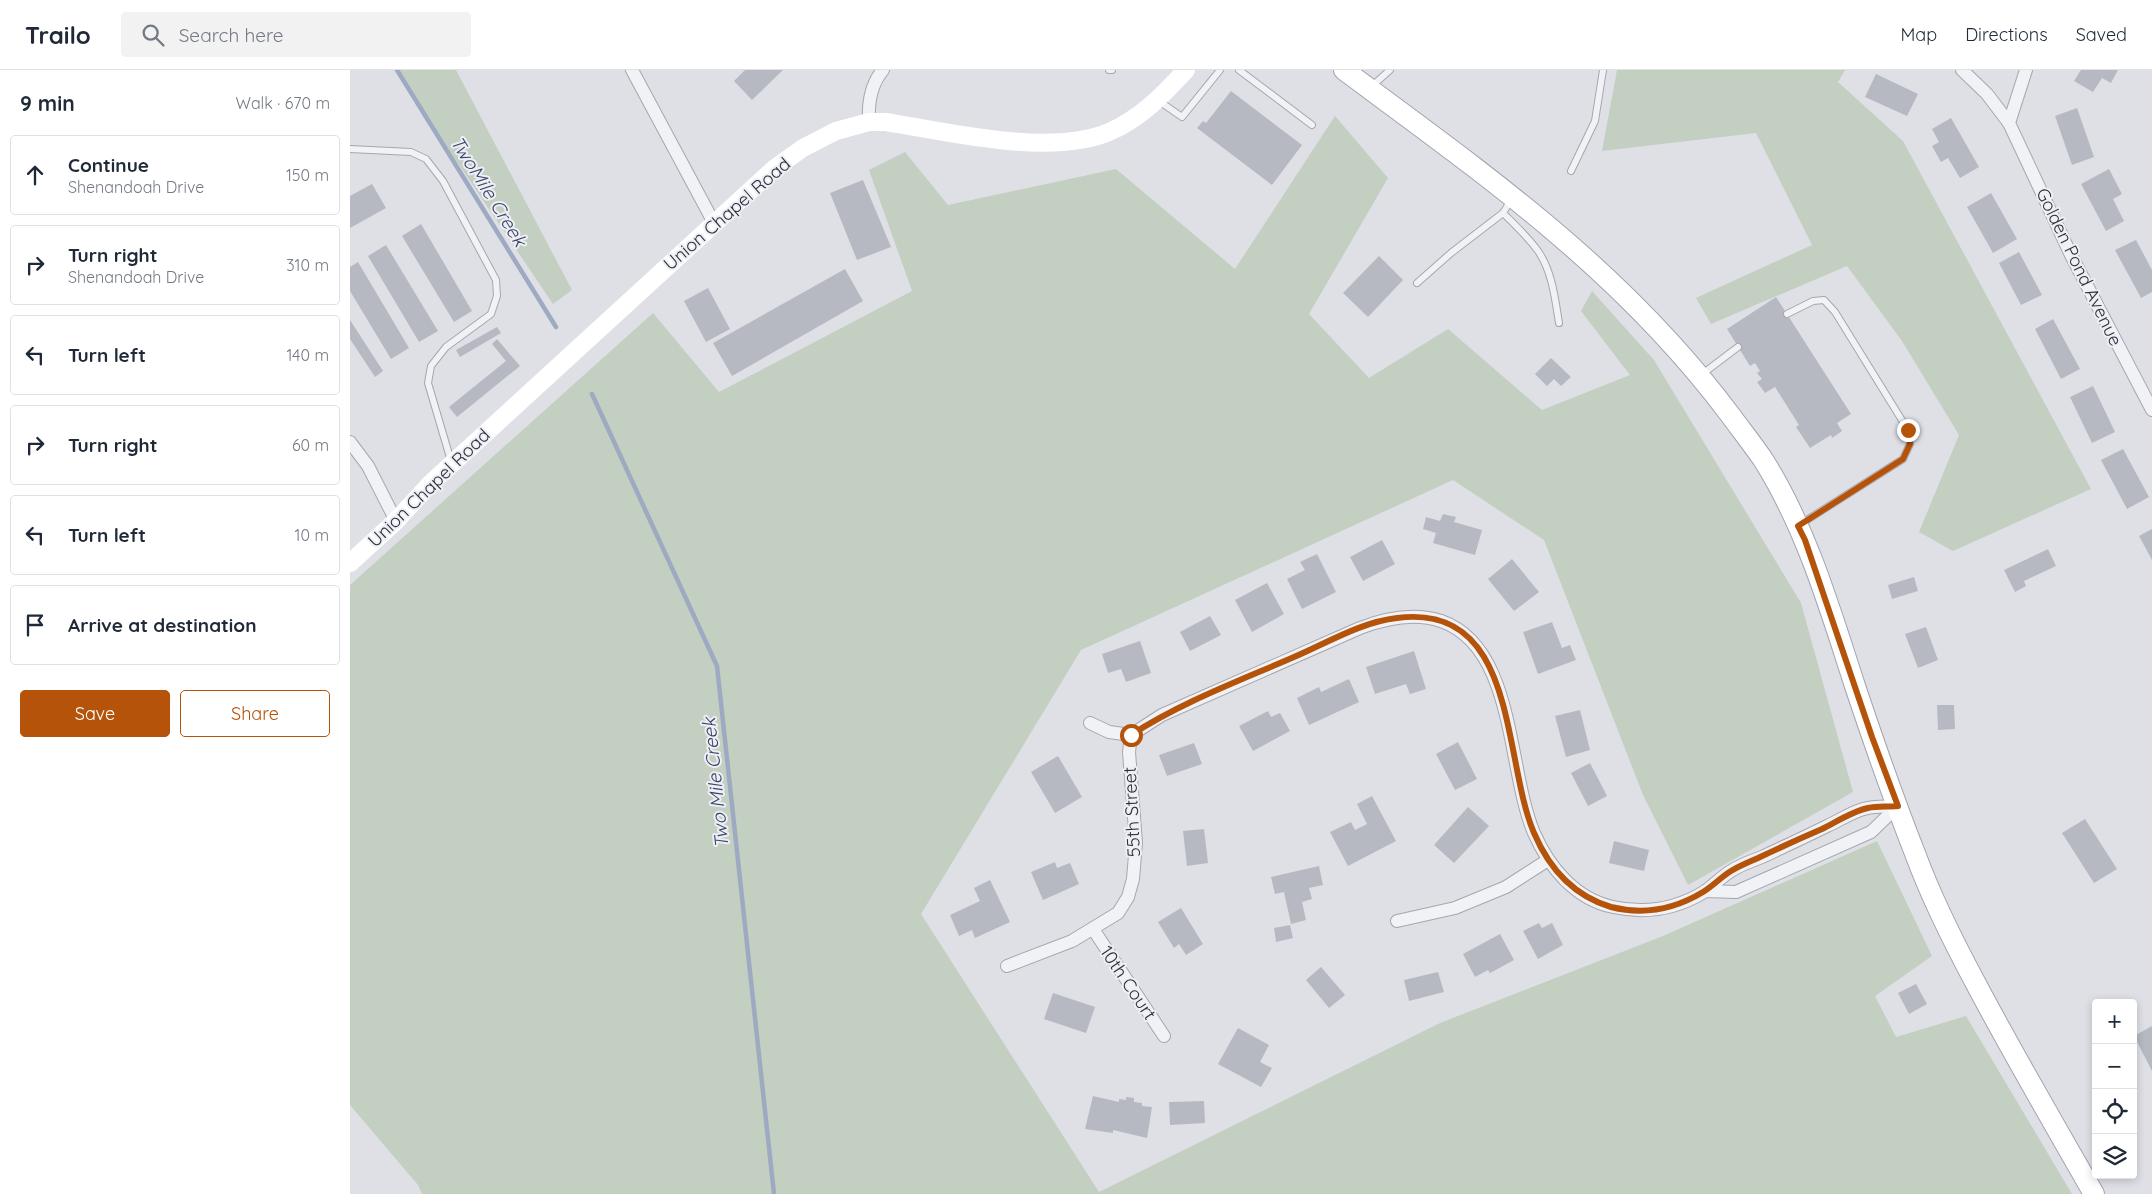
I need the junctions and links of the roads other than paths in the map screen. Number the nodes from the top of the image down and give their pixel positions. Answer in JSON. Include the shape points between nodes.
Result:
{"nodes":[{"id":1,"x":632,"y":70,"type":"edge"},
{"id":2,"x":883,"y":70,"type":"edge"},
{"id":3,"x":1186,"y":70,"type":"edge"},
{"id":4,"x":1220,"y":70,"type":"edge"},
{"id":5,"x":1239,"y":70,"type":"edge"},
{"id":6,"x":1344,"y":70,"type":"edge"},
{"id":7,"x":1390,"y":70,"type":"edge"},
{"id":8,"x":1603,"y":70,"type":"edge"},
{"id":9,"x":1962,"y":70,"type":"edge"},
{"id":10,"x":2026,"y":70,"type":"edge"},
{"id":11,"x":1369,"y":89,"type":"junction"},
{"id":12,"x":1158,"y":100,"type":"junction"},
{"id":13,"x":869,"y":122,"type":"junction"},
{"id":14,"x":2009,"y":122,"type":"junction"},
{"id":15,"x":1312,"y":125,"type":"dead end"},
{"id":16,"x":350,"y":149,"type":"edge"},
{"id":17,"x":1571,"y":170,"type":"dead end"},
{"id":18,"x":1514,"y":196,"type":"junction"},
{"id":19,"x":1503,"y":213,"type":"junction"},
{"id":20,"x":714,"y":223,"type":"junction"},
{"id":21,"x":1417,"y":283,"type":"dead end"},
{"id":22,"x":1787,"y":314,"type":"dead end"},
{"id":23,"x":1559,"y":323,"type":"dead end"},
{"id":24,"x":1738,"y":347,"type":"dead end"},
{"id":25,"x":1701,"y":376,"type":"junction"},
{"id":26,"x":2152,"y":410,"type":"edge"},
{"id":27,"x":350,"y":442,"type":"edge"},
{"id":28,"x":452,"y":464,"type":"junction"},
{"id":29,"x":396,"y":521,"type":"junction"},
{"id":30,"x":1798,"y":526,"type":"junction"},
{"id":31,"x":350,"y":563,"type":"edge"},
{"id":32,"x":1090,"y":723,"type":"dead end"},
{"id":33,"x":1131,"y":735,"type":"junction"},
{"id":34,"x":1898,"y":806,"type":"junction"},
{"id":35,"x":1548,"y":860,"type":"junction"},
{"id":36,"x":1705,"y":891,"type":"junction"},
{"id":37,"x":1397,"y":921,"type":"dead end"},
{"id":38,"x":1093,"y":929,"type":"junction"},
{"id":39,"x":1007,"y":966,"type":"dead end"},
{"id":40,"x":1164,"y":1036,"type":"dead end"},
{"id":41,"x":2094,"y":1194,"type":"edge"}],
"edges":[{"from":1,"to":20,"type":"street"},
{"from":2,"to":13,"type":"street","via":[[872,88]]},
{"from":3,"to":12,"type":"street","name":"Union Chapel Road"},
{"from":4,"to":12,"type":"lane","via":[[1182,117]]},
{"from":5,"to":15,"type":"lane"},
{"from":6,"to":11,"type":"main road"},
{"from":7,"to":11,"type":"lane"},
{"from":8,"to":17,"type":"lane","via":[[1595,121]]},
{"from":9,"to":14,"type":"street","name":"Golden Pond Avenue"},
{"from":10,"to":14,"type":"street"},
{"from":11,"to":18,"type":"main road"},
{"from":12,"to":13,"type":"street","name":"Union Chapel Road","via":[[1110,132],[1058,143]]},
{"from":13,"to":20,"type":"street","name":"Union Chapel Road","via":[[836,131],[803,148],[775,168]]},
{"from":14,"to":26,"type":"street","name":"Golden Pond Avenue","via":[[2071,255]]},
{"from":16,"to":28,"type":"lane","via":[[411,152],[426,159],[443,181],[496,280],[497,296],[491,314],[446,347],[431,366],[428,383]]},
{"from":18,"to":19,"type":"lane"},
{"from":18,"to":25,"type":"main road","via":[[1641,310]]},
{"from":19,"to":21,"type":"lane"},
{"from":19,"to":23,"type":"lane","via":[[1531,241],[1546,263]]},
{"from":20,"to":28,"type":"street","name":"Union Chapel Road"},
{"from":22,"to":30,"type":"lane","via":[[1813,301],[1824,300],[1835,312],[1908,430],[1910,444],[1903,459]]},
{"from":24,"to":25,"type":"lane"},
{"from":25,"to":30,"type":"main road","via":[[1764,461]]},
{"from":27,"to":29,"type":"street","via":[[368,466]]},
{"from":28,"to":29,"type":"street","name":"Union Chapel Road"},
{"from":29,"to":31,"type":"street","name":"Union Chapel Road"},
{"from":30,"to":34,"type":"main road"},
{"from":32,"to":33,"type":"street","via":[[1109,732]]},
{"from":33,"to":35,"type":"street","via":[[1162,715],[1369,625],[1395,618],[1431,618],[1464,632],[1486,659],[1494,675],[1528,815]]},
{"from":33,"to":38,"type":"street","name":"55th Street","via":[[1129,752],[1136,843],[1133,879],[1128,897],[1118,912]]},
{"from":34,"to":36,"type":"street","via":[[1866,808],[1731,871]]},
{"from":34,"to":36,"type":"street","via":[[1871,832],[1736,892]]},
{"from":34,"to":41,"type":"main road","via":[[1917,861],[1953,941]]},
{"from":35,"to":36,"type":"street","via":[[1578,891],[1611,906],[1649,911],[1669,907]]},
{"from":35,"to":37,"type":"street","via":[[1506,887],[1455,908]]},
{"from":38,"to":39,"type":"street","name":"55th Street","via":[[1072,941]]},
{"from":38,"to":40,"type":"street","name":"10th Court"}]}
